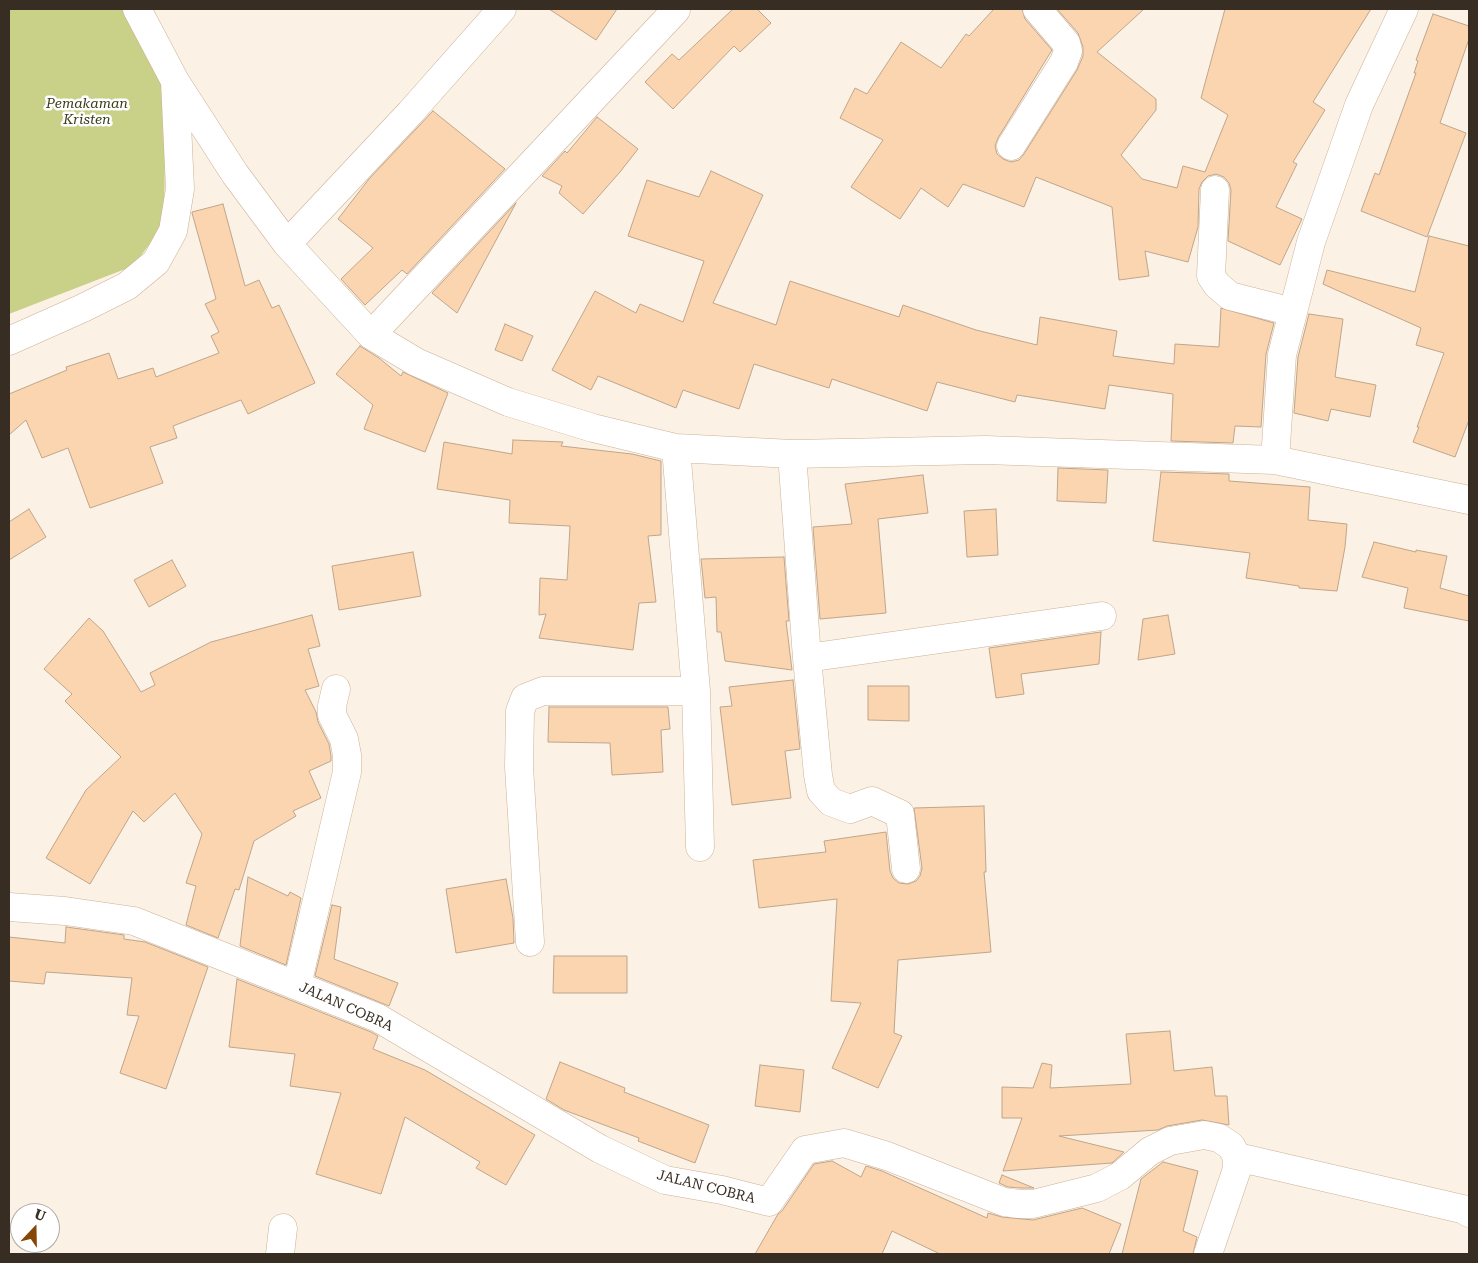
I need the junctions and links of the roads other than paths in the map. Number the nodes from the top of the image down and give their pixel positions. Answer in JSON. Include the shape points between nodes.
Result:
{"nodes":[{"id":1,"x":136,"y":9,"type":"edge"},
{"id":2,"x":502,"y":9,"type":"edge"},
{"id":3,"x":1038,"y":9,"type":"edge"},
{"id":4,"x":1404,"y":9,"type":"edge"},
{"id":5,"x":676,"y":10,"type":"edge"},
{"id":6,"x":175,"y":82,"type":"junction"},
{"id":7,"x":1011,"y":146,"type":"dead end"},
{"id":8,"x":1215,"y":190,"type":"dead end"},
{"id":9,"x":287,"y":244,"type":"junction"},
{"id":10,"x":1293,"y":312,"type":"junction"},
{"id":11,"x":371,"y":335,"type":"junction"},
{"id":12,"x":9,"y":341,"type":"edge"},
{"id":13,"x":676,"y":448,"type":"junction"},
{"id":14,"x":792,"y":454,"type":"junction"},
{"id":15,"x":1275,"y":460,"type":"junction"},
{"id":16,"x":1469,"y":500,"type":"edge"},
{"id":17,"x":1102,"y":616,"type":"dead end"},
{"id":18,"x":807,"y":658,"type":"junction"},
{"id":19,"x":336,"y":689,"type":"dead end"},
{"id":20,"x":696,"y":691,"type":"junction"},
{"id":21,"x":700,"y":847,"type":"dead end"},
{"id":22,"x":906,"y":869,"type":"dead end"},
{"id":23,"x":9,"y":907,"type":"edge"},
{"id":24,"x":530,"y":942,"type":"dead end"},
{"id":25,"x":297,"y":985,"type":"junction"},
{"id":26,"x":1237,"y":1157,"type":"junction"},
{"id":27,"x":1469,"y":1213,"type":"edge"},
{"id":28,"x":1208,"y":1254,"type":"edge"}],
"edges":[{"from":1,"to":6,"type":"street"},
{"from":2,"to":9,"type":"street"},
{"from":3,"to":7,"type":"street","via":[[1066,43],[1068,52]]},
{"from":4,"to":10,"type":"street","via":[[1359,105],[1311,242]]},
{"from":5,"to":11,"type":"street"},
{"from":6,"to":9,"type":"street"},
{"from":6,"to":12,"type":"street","via":[[180,189],[173,231],[156,262],[127,286]]},
{"from":8,"to":10,"type":"street","via":[[1211,276],[1230,296]]},
{"from":9,"to":11,"type":"street"},
{"from":10,"to":15,"type":"street","via":[[1282,355]]},
{"from":11,"to":13,"type":"street","via":[[416,362],[508,402],[593,428]]},
{"from":13,"to":14,"type":"street"},
{"from":13,"to":20,"type":"street"},
{"from":14,"to":15,"type":"street","via":[[985,450]]},
{"from":14,"to":18,"type":"street"},
{"from":15,"to":16,"type":"street"},
{"from":17,"to":18,"type":"street"},
{"from":18,"to":22,"type":"street","via":[[821,791],[831,802],[850,808],[872,801],[900,814]]},
{"from":19,"to":25,"type":"street","via":[[332,715],[344,740],[347,772]]},
{"from":20,"to":21,"type":"street"},
{"from":20,"to":24,"type":"street","via":[[543,691],[525,698],[520,711],[519,767]]},
{"from":23,"to":25,"type":"street","name":"JALAN COBRA","via":[[134,921]]},
{"from":25,"to":26,"type":"street","name":"JALAN COBRA","via":[[378,1018],[600,1149],[665,1180],[769,1202],[805,1150],[844,1143],[887,1156],[1004,1202],[1019,1204],[1033,1204],[1096,1188],[1120,1176],[1150,1151],[1170,1141],[1204,1135],[1219,1138],[1231,1146]]},
{"from":26,"to":27,"type":"street"},
{"from":26,"to":28,"type":"street","via":[[1237,1170]]}]}
